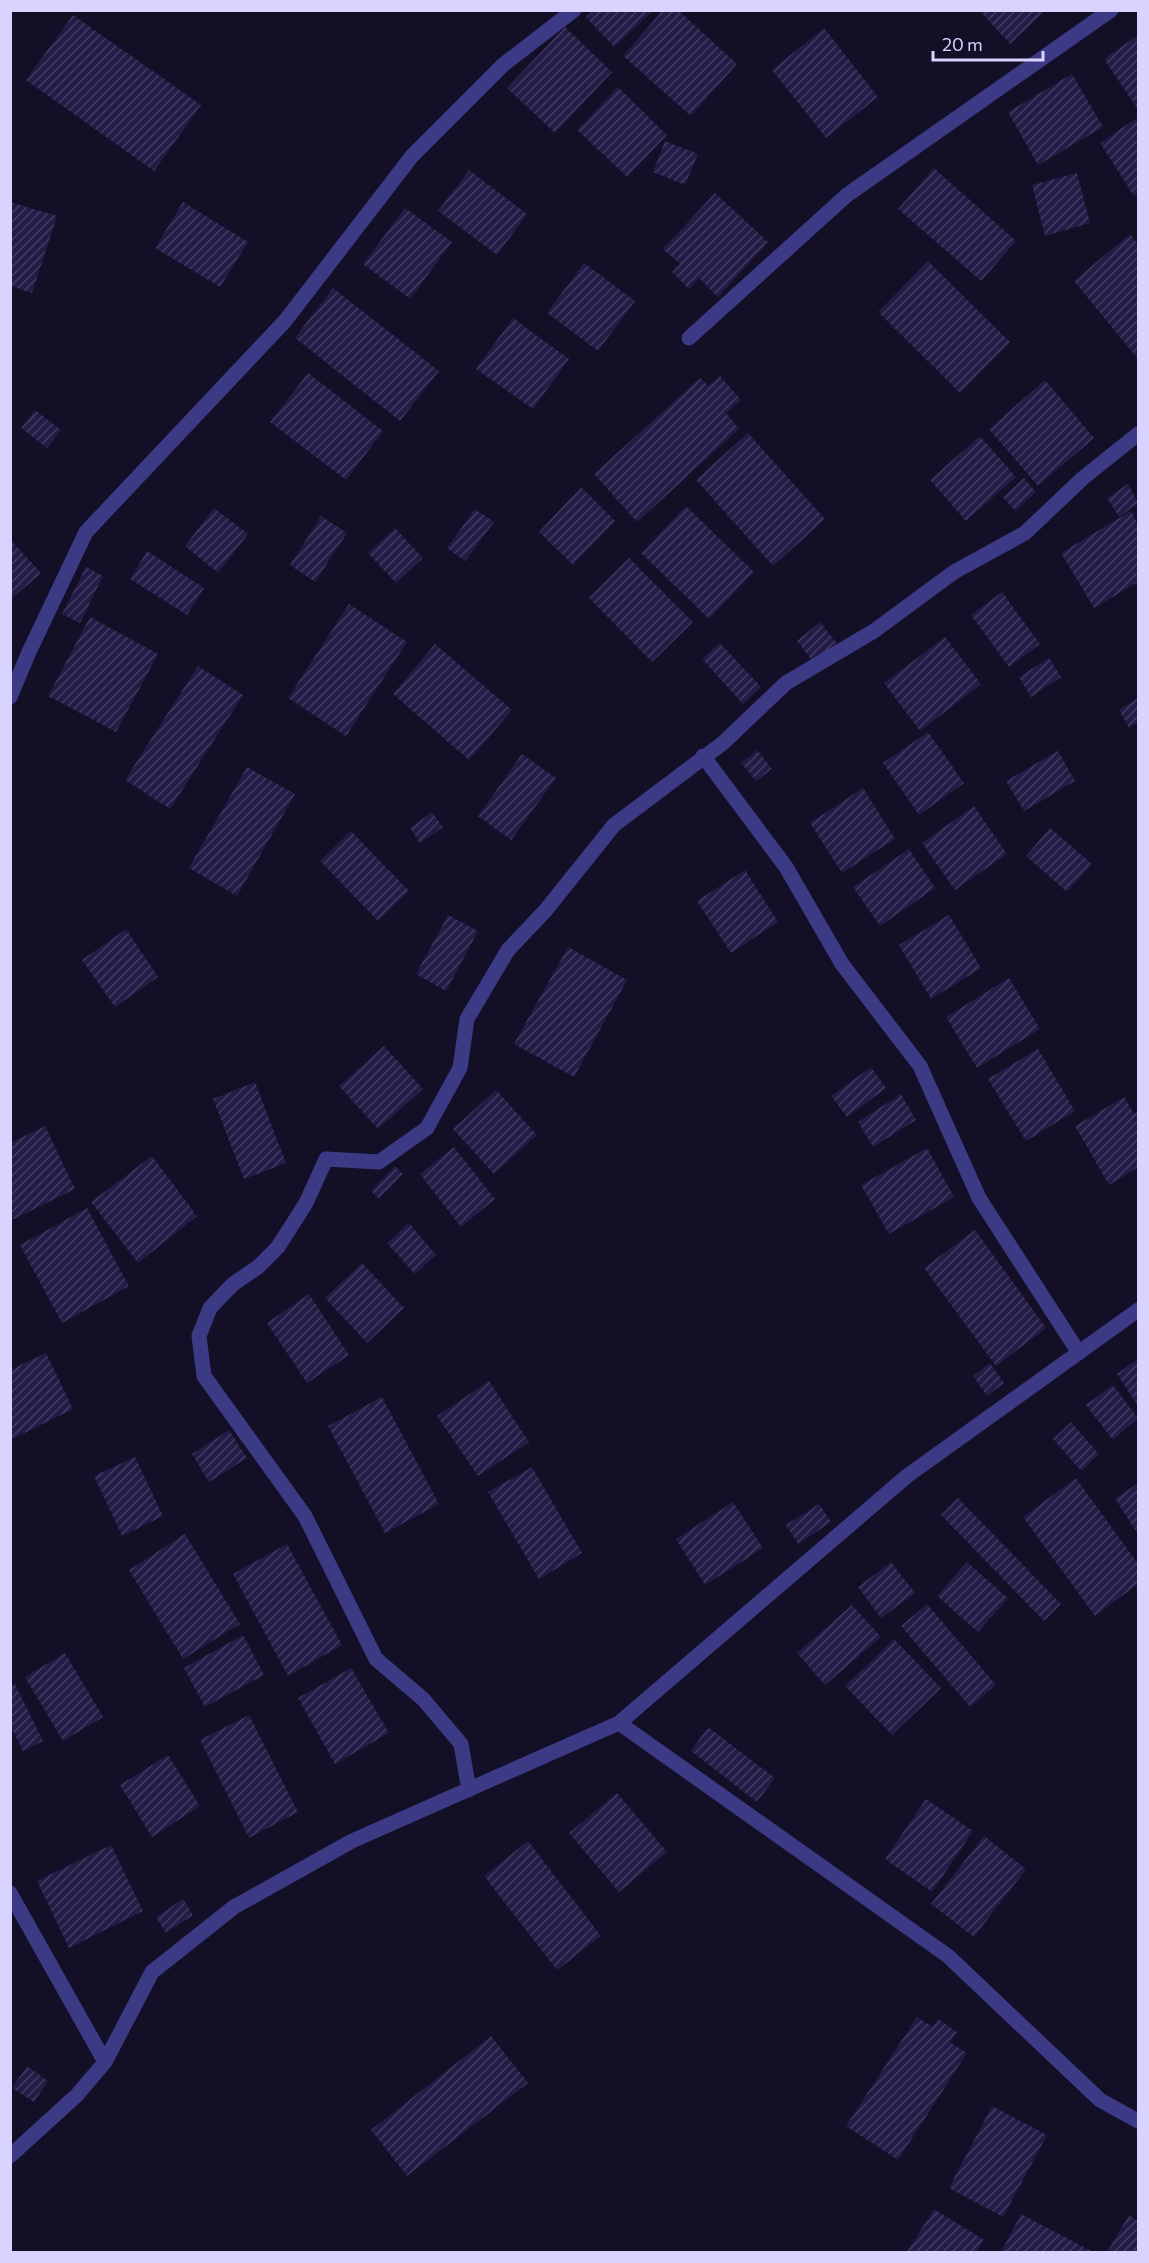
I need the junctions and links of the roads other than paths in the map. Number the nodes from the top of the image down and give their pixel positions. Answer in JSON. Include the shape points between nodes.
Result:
{"nodes":[{"id":1,"x":574,"y":10,"type":"edge"},
{"id":2,"x":1111,"y":10,"type":"edge"},
{"id":3,"x":689,"y":338,"type":"dead end"},
{"id":4,"x":1138,"y":434,"type":"edge"},
{"id":5,"x":10,"y":697,"type":"edge"},
{"id":6,"x":703,"y":756,"type":"junction"},
{"id":7,"x":1138,"y":1310,"type":"edge"},
{"id":8,"x":1079,"y":1353,"type":"junction"},
{"id":9,"x":619,"y":1723,"type":"junction"},
{"id":10,"x":469,"y":1790,"type":"junction"},
{"id":11,"x":10,"y":1893,"type":"edge"},
{"id":12,"x":105,"y":2062,"type":"junction"},
{"id":13,"x":1138,"y":2121,"type":"edge"},
{"id":14,"x":10,"y":2156,"type":"edge"}],
"edges":[{"from":1,"to":5,"type":"street","via":[[503,65],[412,156],[285,321],[86,532]]},
{"from":2,"to":3,"type":"street","via":[[847,195]]},
{"from":4,"to":6,"type":"street","via":[[1025,532],[954,572],[874,631],[786,683],[723,743]]},
{"from":6,"to":8,"type":"street","via":[[786,867],[842,964],[920,1066],[979,1198]]},
{"from":6,"to":10,"type":"street","via":[[614,825],[508,950],[467,1020],[460,1068],[427,1128],[379,1162],[326,1160],[306,1203],[278,1247],[210,1308],[199,1336],[204,1376],[305,1516],[376,1659],[423,1700],[461,1744]]},
{"from":7,"to":8,"type":"street"},
{"from":8,"to":9,"type":"street","via":[[907,1476]]},
{"from":9,"to":10,"type":"street"},
{"from":9,"to":13,"type":"street","via":[[948,1956],[1100,2100]]},
{"from":10,"to":12,"type":"street","via":[[352,1842],[234,1907],[152,1972]]},
{"from":11,"to":12,"type":"street"},
{"from":12,"to":14,"type":"street","via":[[77,2095]]}]}
